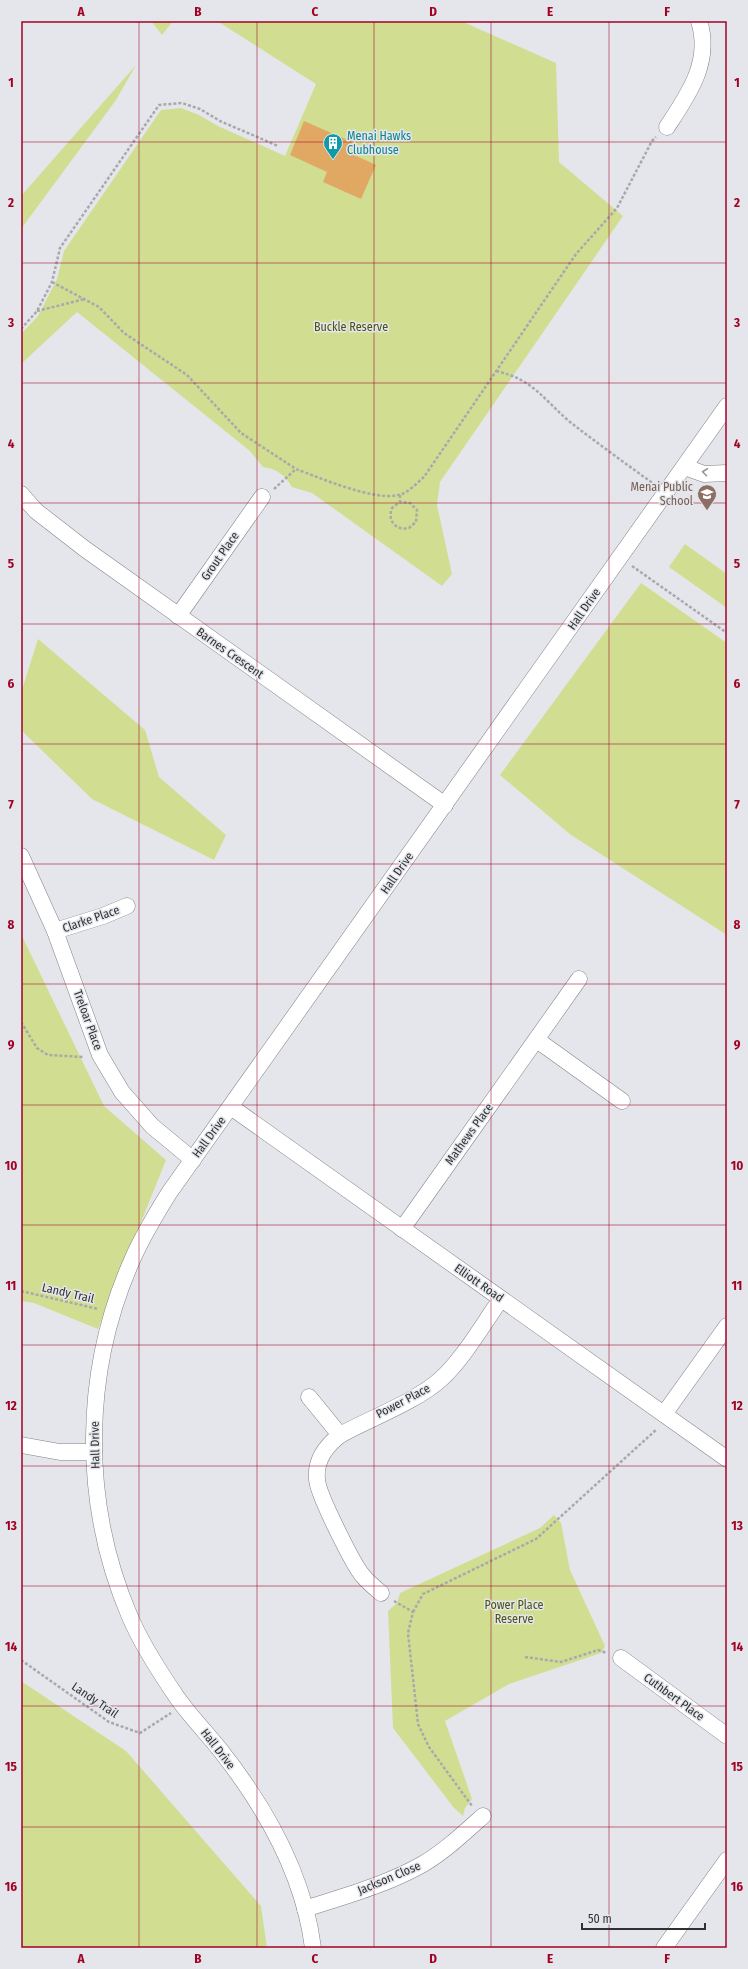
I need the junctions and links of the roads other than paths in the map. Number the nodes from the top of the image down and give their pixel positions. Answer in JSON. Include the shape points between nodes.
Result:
{"nodes":[{"id":1,"x":699,"y":21,"type":"edge"},
{"id":2,"x":667,"y":127,"type":"road end"},
{"id":3,"x":727,"y":406,"type":"edge"},
{"id":4,"x":685,"y":467,"type":"junction"},
{"id":5,"x":727,"y":473,"type":"edge"},
{"id":6,"x":21,"y":494,"type":"edge"},
{"id":7,"x":262,"y":497,"type":"road end"},
{"id":8,"x":178,"y":616,"type":"junction"},
{"id":9,"x":445,"y":806,"type":"junction"},
{"id":10,"x":21,"y":856,"type":"edge"},
{"id":11,"x":127,"y":906,"type":"dead end"},
{"id":12,"x":55,"y":931,"type":"junction"},
{"id":13,"x":579,"y":980,"type":"dead end"},
{"id":14,"x":537,"y":1040,"type":"junction"},
{"id":15,"x":622,"y":1101,"type":"dead end"},
{"id":16,"x":230,"y":1107,"type":"junction"},
{"id":17,"x":193,"y":1160,"type":"junction"},
{"id":18,"x":402,"y":1229,"type":"junction"},
{"id":19,"x":501,"y":1299,"type":"junction"},
{"id":20,"x":727,"y":1326,"type":"edge"},
{"id":21,"x":309,"y":1397,"type":"dead end"},
{"id":22,"x":667,"y":1416,"type":"junction"},
{"id":23,"x":340,"y":1435,"type":"junction"},
{"id":24,"x":21,"y":1445,"type":"edge"},
{"id":25,"x":94,"y":1452,"type":"junction"},
{"id":26,"x":727,"y":1459,"type":"edge"},
{"id":27,"x":381,"y":1593,"type":"road end"},
{"id":28,"x":621,"y":1658,"type":"road end"},
{"id":29,"x":727,"y":1736,"type":"edge"},
{"id":30,"x":483,"y":1816,"type":"dead end"},
{"id":31,"x":727,"y":1860,"type":"edge"},
{"id":32,"x":305,"y":1909,"type":"junction"},
{"id":33,"x":313,"y":1948,"type":"edge"},
{"id":34,"x":664,"y":1948,"type":"edge"}],
"edges":[{"from":1,"to":2,"type":"street","via":[[703,37],[700,66],[690,92]]},
{"from":3,"to":4,"type":"street","name":"Hall Drive"},
{"from":5,"to":4,"type":"street","one_way":true,"via":[[704,474]]},
{"from":4,"to":9,"type":"street","name":"Hall Drive"},
{"from":6,"to":8,"type":"street","name":"Barnes Crescent","via":[[36,510],[86,549]]},
{"from":7,"to":8,"type":"street","name":"Grout Place"},
{"from":8,"to":9,"type":"street","name":"Barnes Crescent"},
{"from":9,"to":16,"type":"street","name":"Hall Drive"},
{"from":10,"to":12,"type":"street","name":"Treloar Place"},
{"from":11,"to":12,"type":"street","name":"Clarke Place"},
{"from":12,"to":17,"type":"street","name":"Treloar Place","via":[[100,1055],[122,1092],[152,1126]]},
{"from":13,"to":14,"type":"street","name":"Mathews Place"},
{"from":14,"to":15,"type":"street"},
{"from":14,"to":18,"type":"street","name":"Mathews Place"},
{"from":16,"to":17,"type":"street","name":"Hall Drive"},
{"from":16,"to":18,"type":"street","name":"Elliott Road"},
{"from":17,"to":25,"type":"street","name":"Hall Drive","via":[[145,1232],[112,1313],[95,1397]]},
{"from":18,"to":19,"type":"street","name":"Elliott Road"},
{"from":19,"to":22,"type":"street","name":"Elliott Road"},
{"from":19,"to":23,"type":"street","name":"Power Place","via":[[452,1367],[440,1379],[424,1392]]},
{"from":20,"to":22,"type":"street"},
{"from":21,"to":23,"type":"street"},
{"from":22,"to":26,"type":"street","name":"Elliott Road"},
{"from":23,"to":27,"type":"street","name":"Power Place","via":[[328,1444],[320,1457],[316,1479],[319,1492],[362,1576]]},
{"from":24,"to":25,"type":"street","via":[[60,1452]]},
{"from":25,"to":32,"type":"street","name":"Hall Drive","via":[[98,1509],[110,1562],[130,1618],[154,1662],[183,1705],[222,1752],[250,1792],[275,1834]]},
{"from":28,"to":29,"type":"street","name":"Cuthbert Place"},
{"from":30,"to":32,"type":"street","name":"Jackson Close","via":[[443,1850],[407,1872],[379,1885]]},
{"from":31,"to":34,"type":"street"},
{"from":32,"to":33,"type":"street","name":"Hall Drive"}]}
